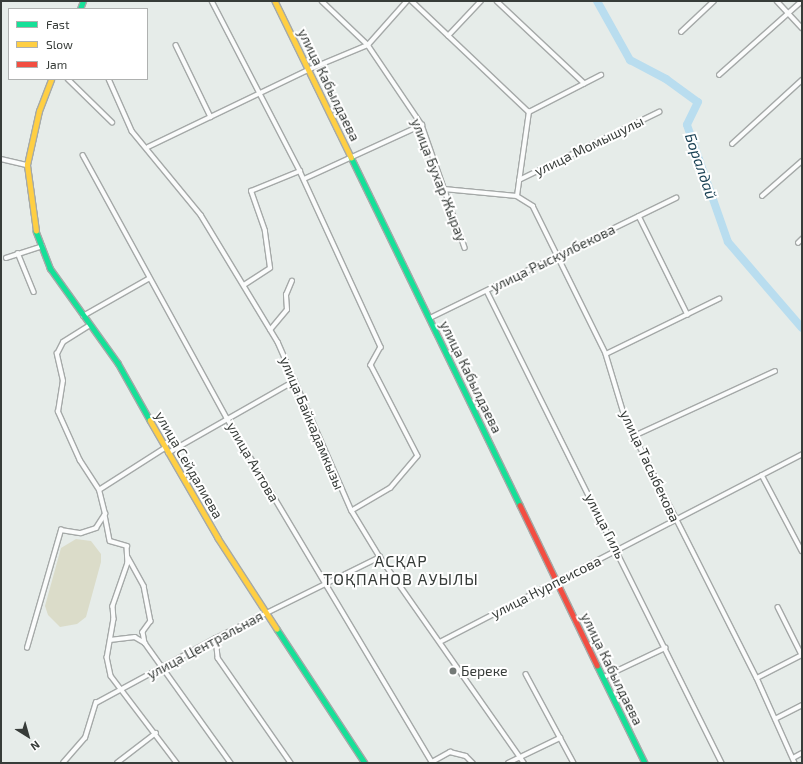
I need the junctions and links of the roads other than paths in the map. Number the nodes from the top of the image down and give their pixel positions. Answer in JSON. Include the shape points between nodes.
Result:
{"nodes":[{"id":1,"x":212,"y":1,"type":"edge"},
{"id":2,"x":275,"y":1,"type":"edge"},
{"id":3,"x":322,"y":1,"type":"edge"},
{"id":4,"x":407,"y":1,"type":"edge"},
{"id":5,"x":412,"y":1,"type":"edge"},
{"id":6,"x":481,"y":1,"type":"edge"},
{"id":7,"x":497,"y":1,"type":"edge"},
{"id":8,"x":714,"y":1,"type":"edge"},
{"id":9,"x":777,"y":1,"type":"edge"},
{"id":10,"x":802,"y":1,"type":"edge"},
{"id":11,"x":788,"y":13,"type":"junction"},
{"id":12,"x":802,"y":28,"type":"edge"},
{"id":13,"x":681,"y":32,"type":"dead end"},
{"id":14,"x":448,"y":36,"type":"junction"},
{"id":15,"x":176,"y":45,"type":"dead end"},
{"id":16,"x":368,"y":45,"type":"junction"},
{"id":17,"x":310,"y":69,"type":"junction"},
{"id":18,"x":601,"y":75,"type":"dead end"},
{"id":19,"x":719,"y":76,"type":"dead end"},
{"id":20,"x":51,"y":80,"type":"edge"},
{"id":21,"x":69,"y":80,"type":"edge"},
{"id":22,"x":109,"y":80,"type":"edge"},
{"id":23,"x":802,"y":80,"type":"edge"},
{"id":24,"x":584,"y":83,"type":"junction"},
{"id":25,"x":260,"y":92,"type":"junction"},
{"id":26,"x":529,"y":112,"type":"junction"},
{"id":27,"x":659,"y":112,"type":"dead end"},
{"id":28,"x":211,"y":117,"type":"junction"},
{"id":29,"x":112,"y":122,"type":"dead end"},
{"id":30,"x":422,"y":124,"type":"junction"},
{"id":31,"x":732,"y":144,"type":"dead end"},
{"id":32,"x":148,"y":147,"type":"junction"},
{"id":33,"x":83,"y":155,"type":"dead end"},
{"id":34,"x":352,"y":157,"type":"junction"},
{"id":35,"x":1,"y":159,"type":"edge"},
{"id":36,"x":802,"y":161,"type":"edge"},
{"id":37,"x":27,"y":166,"type":"junction"},
{"id":38,"x":300,"y":171,"type":"junction"},
{"id":39,"x":304,"y":179,"type":"junction"},
{"id":40,"x":519,"y":180,"type":"junction"},
{"id":41,"x":444,"y":189,"type":"junction"},
{"id":42,"x":517,"y":196,"type":"junction"},
{"id":43,"x":762,"y":196,"type":"dead end"},
{"id":44,"x":676,"y":198,"type":"dead end"},
{"id":45,"x":639,"y":216,"type":"junction"},
{"id":46,"x":802,"y":239,"type":"edge"},
{"id":47,"x":798,"y":243,"type":"dead end"},
{"id":48,"x":42,"y":246,"type":"junction"},
{"id":49,"x":465,"y":248,"type":"dead end"},
{"id":50,"x":18,"y":253,"type":"junction"},
{"id":51,"x":560,"y":256,"type":"junction"},
{"id":52,"x":6,"y":258,"type":"dead end"},
{"id":53,"x":148,"y":279,"type":"junction"},
{"id":54,"x":292,"y":281,"type":"dead end"},
{"id":55,"x":244,"y":285,"type":"junction"},
{"id":56,"x":486,"y":291,"type":"junction"},
{"id":57,"x":34,"y":292,"type":"dead end"},
{"id":58,"x":719,"y":299,"type":"dead end"},
{"id":59,"x":688,"y":315,"type":"junction"},
{"id":60,"x":83,"y":317,"type":"junction"},
{"id":61,"x":430,"y":318,"type":"junction"},
{"id":62,"x":89,"y":326,"type":"junction"},
{"id":63,"x":270,"y":330,"type":"junction"},
{"id":64,"x":606,"y":354,"type":"junction"},
{"id":65,"x":775,"y":371,"type":"dead end"},
{"id":66,"x":295,"y":381,"type":"junction"},
{"id":67,"x":227,"y":418,"type":"junction"},
{"id":68,"x":634,"y":436,"type":"junction"},
{"id":69,"x":167,"y":451,"type":"junction"},
{"id":70,"x":802,"y":454,"type":"edge"},
{"id":71,"x":762,"y":475,"type":"junction"},
{"id":72,"x":99,"y":490,"type":"junction"},
{"id":73,"x":352,"y":511,"type":"junction"},
{"id":74,"x":104,"y":514,"type":"junction"},
{"id":75,"x":675,"y":520,"type":"junction"},
{"id":76,"x":617,"y":550,"type":"junction"},
{"id":77,"x":802,"y":551,"type":"edge"},
{"id":78,"x":127,"y":556,"type":"junction"},
{"id":79,"x":380,"y":558,"type":"junction"},
{"id":80,"x":557,"y":582,"type":"junction"},
{"id":81,"x":325,"y":584,"type":"junction"},
{"id":82,"x":778,"y":606,"type":"dead end"},
{"id":83,"x":268,"y":612,"type":"junction"},
{"id":84,"x":216,"y":638,"type":"junction"},
{"id":85,"x":110,"y":640,"type":"junction"},
{"id":86,"x":440,"y":642,"type":"junction"},
{"id":87,"x":146,"y":643,"type":"junction"},
{"id":88,"x":27,"y":648,"type":"dead end"},
{"id":89,"x":665,"y":648,"type":"junction"},
{"id":90,"x":802,"y":655,"type":"edge"},
{"id":91,"x":165,"y":666,"type":"junction"},
{"id":92,"x":526,"y":674,"type":"dead end"},
{"id":93,"x":604,"y":677,"type":"junction"},
{"id":94,"x":757,"y":678,"type":"junction"},
{"id":95,"x":123,"y":688,"type":"junction"},
{"id":96,"x":802,"y":705,"type":"edge"},
{"id":97,"x":775,"y":719,"type":"junction"},
{"id":98,"x":156,"y":733,"type":"junction"},
{"id":99,"x":560,"y":738,"type":"junction"},
{"id":100,"x":802,"y":753,"type":"edge"},
{"id":101,"x":520,"y":756,"type":"junction"},
{"id":102,"x":793,"y":758,"type":"junction"},
{"id":103,"x":62,"y":763,"type":"edge"},
{"id":104,"x":117,"y":763,"type":"edge"},
{"id":105,"x":177,"y":763,"type":"edge"},
{"id":106,"x":231,"y":763,"type":"edge"},
{"id":107,"x":291,"y":763,"type":"edge"},
{"id":108,"x":365,"y":763,"type":"edge"},
{"id":109,"x":432,"y":763,"type":"edge"},
{"id":110,"x":473,"y":763,"type":"edge"},
{"id":111,"x":508,"y":763,"type":"edge"},
{"id":112,"x":524,"y":763,"type":"edge"},
{"id":113,"x":574,"y":763,"type":"edge"},
{"id":114,"x":646,"y":763,"type":"edge"},
{"id":115,"x":722,"y":763,"type":"edge"},
{"id":116,"x":795,"y":763,"type":"edge"}],
"edges":[{"from":1,"to":25,"type":"street"},
{"from":2,"to":17,"type":"street","name":"улица Кабылдаева"},
{"from":3,"to":16,"type":"street","name":"улица Бухар Жырау"},
{"from":4,"to":16,"type":"street"},
{"from":5,"to":14,"type":"street"},
{"from":6,"to":14,"type":"street"},
{"from":7,"to":24,"type":"street"},
{"from":8,"to":13,"type":"street"},
{"from":9,"to":11,"type":"street"},
{"from":10,"to":11,"type":"street"},
{"from":11,"to":12,"type":"street"},
{"from":11,"to":19,"type":"street"},
{"from":14,"to":26,"type":"street"},
{"from":15,"to":28,"type":"street"},
{"from":16,"to":17,"type":"street"},
{"from":16,"to":30,"type":"street","name":"улица Бухар Жырау"},
{"from":17,"to":25,"type":"street"},
{"from":17,"to":34,"type":"street","name":"улица Кабылдаева"},
{"from":18,"to":24,"type":"street"},
{"from":20,"to":37,"type":"street","name":"улица Сейдалиева","via":[[39,111]]},
{"from":21,"to":29,"type":"street"},
{"from":22,"to":32,"type":"street","name":"улица Байкадамкызы","via":[[132,131]]},
{"from":23,"to":31,"type":"street"},
{"from":24,"to":26,"type":"street"},
{"from":25,"to":28,"type":"street"},
{"from":25,"to":38,"type":"street"},
{"from":26,"to":40,"type":"street"},
{"from":27,"to":40,"type":"street","name":"улица Момышулы"},
{"from":28,"to":32,"type":"street"},
{"from":30,"to":34,"type":"street"},
{"from":30,"to":41,"type":"street","name":"улица Бухар Жырау"},
{"from":32,"to":55,"type":"street","name":"улица Байкадамкызы","via":[[201,215]]},
{"from":33,"to":53,"type":"street","name":"улица Аитова"},
{"from":34,"to":39,"type":"street"},
{"from":34,"to":61,"type":"street","name":"улица Кабылдаева"},
{"from":35,"to":37,"type":"street"},
{"from":36,"to":43,"type":"street"},
{"from":37,"to":48,"type":"street","name":"улица Сейдалиева","via":[[34,226]]},
{"from":38,"to":39,"type":"street"},
{"from":38,"to":55,"type":"street","via":[[251,191],[265,231],[270,268]]},
{"from":39,"to":73,"type":"street","via":[[381,347],[372,365],[418,456],[391,488]]},
{"from":40,"to":42,"type":"street"},
{"from":41,"to":42,"type":"street","name":"улица Тасыбекова"},
{"from":41,"to":49,"type":"street","name":"улица Бухар Жырау"},
{"from":42,"to":51,"type":"street","name":"улица Тасыбекова","via":[[533,206]]},
{"from":44,"to":45,"type":"street","name":"улица Рыскулбекова"},
{"from":45,"to":51,"type":"street","name":"улица Рыскулбекова"},
{"from":45,"to":59,"type":"street"},
{"from":46,"to":47,"type":"street"},
{"from":48,"to":50,"type":"street"},
{"from":48,"to":60,"type":"street","name":"улица Сейдалиева","via":[[50,268]]},
{"from":50,"to":52,"type":"street"},
{"from":50,"to":57,"type":"street"},
{"from":51,"to":56,"type":"street","name":"улица Рыскулбекова"},
{"from":51,"to":64,"type":"street","name":"улица Тасыбекова"},
{"from":53,"to":60,"type":"street"},
{"from":53,"to":67,"type":"street","name":"улица Аитова"},
{"from":54,"to":63,"type":"street","via":[[286,295],[289,307]]},
{"from":55,"to":63,"type":"street","name":"улица Байкадамкызы"},
{"from":56,"to":61,"type":"street","name":"улица Рыскулбекова"},
{"from":56,"to":76,"type":"street","name":"улица Гиль"},
{"from":58,"to":59,"type":"street"},
{"from":59,"to":64,"type":"street"},
{"from":60,"to":62,"type":"street","name":"улица Сейдалиева"},
{"from":61,"to":80,"type":"street","name":"улица Кабылдаева"},
{"from":62,"to":69,"type":"street","name":"улица Сейдалиева","via":[[118,363]]},
{"from":62,"to":72,"type":"street","via":[[63,342],[57,354],[63,381],[58,412],[80,461]]},
{"from":63,"to":66,"type":"street","name":"улица Байкадамкызы"},
{"from":64,"to":68,"type":"street","name":"улица Тасыбекова"},
{"from":65,"to":68,"type":"street"},
{"from":66,"to":67,"type":"street"},
{"from":66,"to":73,"type":"street","name":"улица Байкадамкызы"},
{"from":67,"to":69,"type":"street"},
{"from":67,"to":81,"type":"street","name":"улица Аитова"},
{"from":68,"to":75,"type":"street","name":"улица Тасыбекова"},
{"from":69,"to":72,"type":"street"},
{"from":69,"to":83,"type":"street","name":"улица Сейдалиева","via":[[218,538]]},
{"from":70,"to":71,"type":"street","name":"улица Нурпеисова"},
{"from":71,"to":75,"type":"street","name":"улица Нурпеисова"},
{"from":71,"to":77,"type":"street"},
{"from":72,"to":74,"type":"street"},
{"from":73,"to":79,"type":"street","name":"улица Байкадамкызы"},
{"from":74,"to":78,"type":"street","via":[[110,541],[126,546]]},
{"from":74,"to":88,"type":"street","via":[[96,528],[81,533],[61,530]]},
{"from":75,"to":76,"type":"street","name":"улица Нурпеисова"},
{"from":75,"to":94,"type":"street","name":"улица Тасыбекова"},
{"from":76,"to":80,"type":"street","name":"улица Нурпеисова"},
{"from":76,"to":89,"type":"street","name":"улица Гиль"},
{"from":78,"to":85,"type":"street","via":[[113,606]]},
{"from":78,"to":87,"type":"street","via":[[144,586],[151,620],[143,632]]},
{"from":79,"to":81,"type":"street","name":"улица Центральная"},
{"from":79,"to":86,"type":"street","name":"улица Байкадамкызы"},
{"from":80,"to":86,"type":"street","name":"улица Нурпеисова"},
{"from":80,"to":93,"type":"street","name":"улица Кабылдаева"},
{"from":81,"to":83,"type":"street","name":"улица Центральная"},
{"from":81,"to":109,"type":"street","name":"улица Аитова"},
{"from":82,"to":90,"type":"street"},
{"from":83,"to":84,"type":"street","name":"улица Центральная"},
{"from":83,"to":108,"type":"street","name":"улица Сейдалиева"},
{"from":84,"to":91,"type":"street","name":"улица Центральная"},
{"from":84,"to":107,"type":"street","via":[[218,658]]},
{"from":85,"to":87,"type":"street","via":[[135,637]]},
{"from":85,"to":95,"type":"street","via":[[107,657],[111,676]]},
{"from":86,"to":101,"type":"street","name":"улица Байкадамкызы"},
{"from":87,"to":91,"type":"street"},
{"from":89,"to":93,"type":"street"},
{"from":89,"to":115,"type":"street","name":"улица Гиль"},
{"from":90,"to":94,"type":"street"},
{"from":91,"to":95,"type":"street","name":"улица Центральная"},
{"from":91,"to":106,"type":"street"},
{"from":92,"to":99,"type":"street"},
{"from":93,"to":114,"type":"street","name":"улица Кабылдаева"},
{"from":94,"to":97,"type":"street","name":"улица Тасыбекова"},
{"from":95,"to":98,"type":"street"},
{"from":95,"to":103,"type":"street","name":"улица Центральная","via":[[94,704],[85,738]]},
{"from":96,"to":97,"type":"street"},
{"from":97,"to":102,"type":"street","name":"улица Тасыбекова"},
{"from":98,"to":104,"type":"street"},
{"from":98,"to":105,"type":"street"},
{"from":99,"to":101,"type":"street"},
{"from":99,"to":113,"type":"street"},
{"from":100,"to":102,"type":"street"},
{"from":101,"to":111,"type":"street"},
{"from":101,"to":112,"type":"street","name":"улица Байкадамкызы"},
{"from":102,"to":116,"type":"street","name":"улица Тасыбекова"},
{"from":109,"to":110,"type":"street","via":[[450,752],[466,756]]}]}
